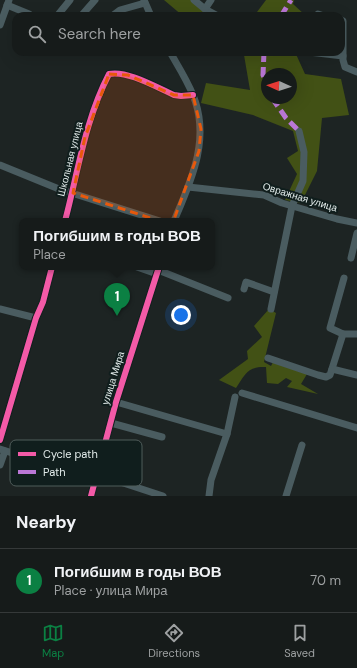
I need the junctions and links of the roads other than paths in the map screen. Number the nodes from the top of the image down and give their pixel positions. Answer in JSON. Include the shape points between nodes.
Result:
{"nodes":[{"id":1,"x":70,"y":0,"type":"edge"},
{"id":2,"x":96,"y":0,"type":"edge"},
{"id":3,"x":194,"y":0,"type":"edge"},
{"id":4,"x":211,"y":0,"type":"edge"},
{"id":5,"x":8,"y":2,"type":"edge"},
{"id":6,"x":145,"y":2,"type":"edge"},
{"id":7,"x":204,"y":8,"type":"junction"},
{"id":8,"x":26,"y":12,"type":"edge"},
{"id":9,"x":60,"y":12,"type":"edge"},
{"id":10,"x":85,"y":12,"type":"edge"},
{"id":11,"x":117,"y":12,"type":"edge"},
{"id":12,"x":149,"y":12,"type":"edge"},
{"id":13,"x":211,"y":12,"type":"edge"},
{"id":14,"x":0,"y":25,"type":"edge"},
{"id":15,"x":172,"y":56,"type":"edge"},
{"id":16,"x":343,"y":56,"type":"edge"},
{"id":17,"x":357,"y":72,"type":"edge"},
{"id":18,"x":193,"y":95,"type":"junction"},
{"id":19,"x":300,"y":131,"type":"dead end"},
{"id":20,"x":0,"y":165,"type":"edge"},
{"id":21,"x":188,"y":187,"type":"junction"},
{"id":22,"x":73,"y":193,"type":"junction"},
{"id":23,"x":292,"y":206,"type":"junction"},
{"id":24,"x":66,"y":218,"type":"edge"},
{"id":25,"x":151,"y":218,"type":"edge"},
{"id":26,"x":175,"y":218,"type":"edge"},
{"id":27,"x":357,"y":223,"type":"edge"},
{"id":28,"x":357,"y":234,"type":"edge"},
{"id":29,"x":351,"y":258,"type":"dead end"},
{"id":30,"x":51,"y":270,"type":"edge"},
{"id":31,"x":158,"y":270,"type":"edge"},
{"id":32,"x":344,"y":278,"type":"dead end"},
{"id":33,"x":244,"y":289,"type":"dead end"},
{"id":34,"x":274,"y":292,"type":"junction"},
{"id":35,"x":228,"y":298,"type":"dead end"},
{"id":36,"x":0,"y":309,"type":"edge"},
{"id":37,"x":271,"y":309,"type":"dead end"},
{"id":38,"x":36,"y":318,"type":"junction"},
{"id":39,"x":343,"y":334,"type":"junction"},
{"id":40,"x":357,"y":334,"type":"edge"},
{"id":41,"x":268,"y":358,"type":"dead end"},
{"id":42,"x":331,"y":372,"type":"junction"},
{"id":43,"x":357,"y":374,"type":"edge"},
{"id":44,"x":242,"y":393,"type":"dead end"},
{"id":45,"x":235,"y":397,"type":"dead end"},
{"id":46,"x":116,"y":402,"type":"junction"},
{"id":47,"x":111,"y":423,"type":"junction"},
{"id":48,"x":357,"y":428,"type":"edge"},
{"id":49,"x":227,"y":434,"type":"junction"},
{"id":50,"x":162,"y":437,"type":"dead end"},
{"id":51,"x":0,"y":440,"type":"edge"},
{"id":52,"x":106,"y":440,"type":"edge"},
{"id":53,"x":302,"y":445,"type":"dead end"},
{"id":54,"x":2,"y":450,"type":"edge"},
{"id":55,"x":0,"y":465,"type":"edge"},
{"id":56,"x":93,"y":486,"type":"edge"},
{"id":57,"x":133,"y":486,"type":"edge"},
{"id":58,"x":91,"y":496,"type":"edge"},
{"id":59,"x":163,"y":496,"type":"edge"},
{"id":60,"x":208,"y":496,"type":"edge"},
{"id":61,"x":286,"y":496,"type":"edge"}],
"edges":[{"from":1,"to":9,"type":"street"},
{"from":2,"to":10,"type":"street"},
{"from":3,"to":7,"type":"street"},
{"from":4,"to":7,"type":"street"},
{"from":5,"to":8,"type":"street"},
{"from":5,"to":14,"type":"street"},
{"from":6,"to":11,"type":"street"},
{"from":6,"to":12,"type":"street"},
{"from":7,"to":13,"type":"street"},
{"from":15,"to":18,"type":"street"},
{"from":16,"to":17,"type":"street","via":[[345,67]]},
{"from":18,"to":21,"type":"street","via":[[201,129],[199,151]]},
{"from":18,"to":22,"type":"street","name":"Школьная улица","via":[[181,96],[128,75],[116,72],[109,74],[101,89],[85,137]]},
{"from":19,"to":23,"type":"street","via":[[304,152],[303,180]]},
{"from":20,"to":22,"type":"street"},
{"from":21,"to":23,"type":"street","name":"Овражная улица","via":[[264,195]]},
{"from":21,"to":26,"type":"street"},
{"from":22,"to":24,"type":"street","name":"Школьная улица"},
{"from":22,"to":25,"type":"street"},
{"from":23,"to":27,"type":"street","name":"Овражная улица"},
{"from":23,"to":34,"type":"street"},
{"from":28,"to":29,"type":"street"},
{"from":30,"to":38,"type":"street"},
{"from":31,"to":35,"type":"street"},
{"from":31,"to":46,"type":"street","name":"улица Мира"},
{"from":32,"to":39,"type":"street","via":[[330,328]]},
{"from":33,"to":34,"type":"street","via":[[246,282]]},
{"from":34,"to":37,"type":"street"},
{"from":36,"to":38,"type":"street"},
{"from":38,"to":51,"type":"street"},
{"from":39,"to":40,"type":"street"},
{"from":39,"to":42,"type":"street"},
{"from":41,"to":42,"type":"street","via":[[326,377]]},
{"from":42,"to":43,"type":"street"},
{"from":44,"to":48,"type":"street"},
{"from":45,"to":49,"type":"street"},
{"from":46,"to":47,"type":"street","name":"улица Мира"},
{"from":46,"to":49,"type":"street"},
{"from":47,"to":50,"type":"street"},
{"from":47,"to":52,"type":"street","name":"улица Мира"},
{"from":49,"to":60,"type":"street"},
{"from":53,"to":61,"type":"street"},
{"from":54,"to":55,"type":"street"},
{"from":56,"to":58,"type":"street","name":"улица Мира"},
{"from":57,"to":59,"type":"street"}]}
